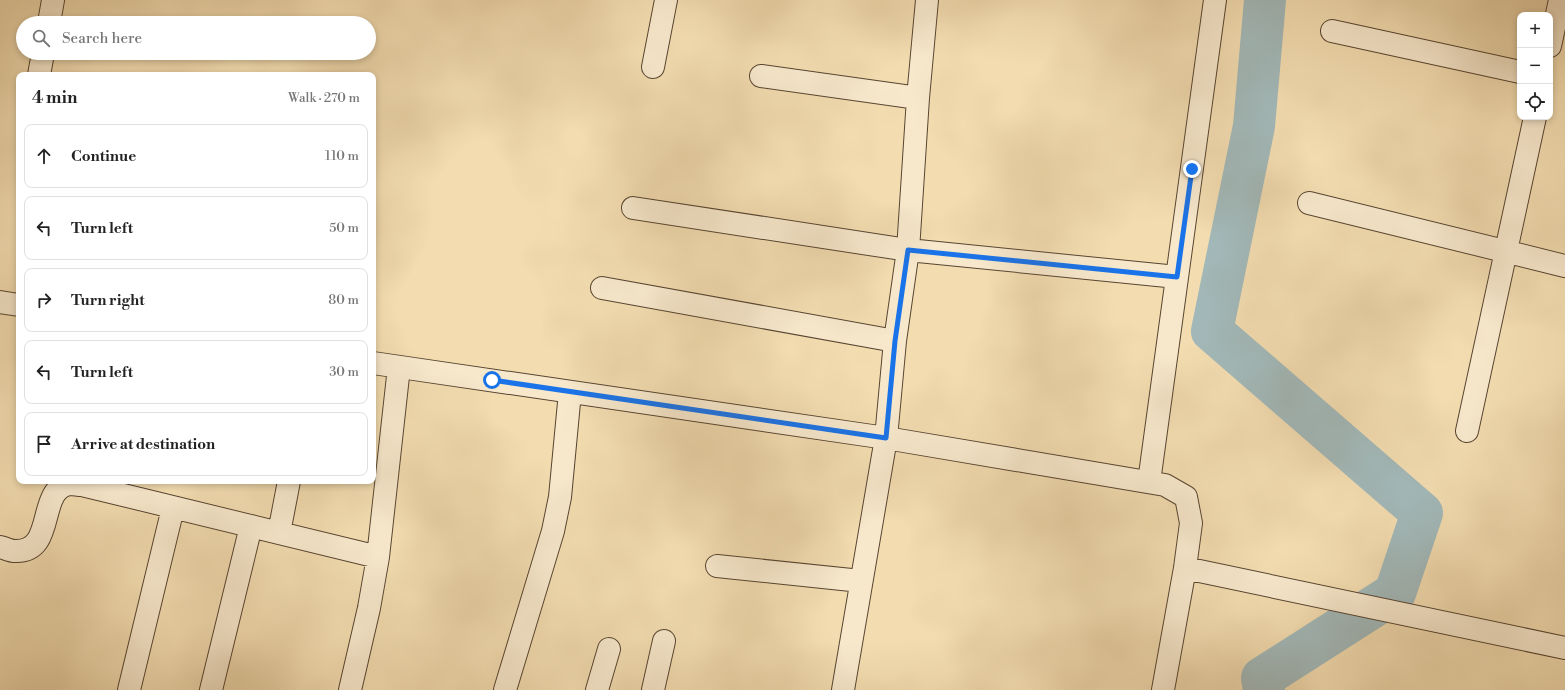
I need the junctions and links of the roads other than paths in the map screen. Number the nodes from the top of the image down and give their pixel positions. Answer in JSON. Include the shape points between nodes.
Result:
{"nodes":[{"id":1,"x":53,"y":0,"type":"edge"},
{"id":2,"x":666,"y":0,"type":"edge"},
{"id":3,"x":927,"y":0,"type":"edge"},
{"id":4,"x":1215,"y":0,"type":"edge"},
{"id":5,"x":1560,"y":0,"type":"edge"},
{"id":6,"x":50,"y":16,"type":"edge"},
{"id":7,"x":1332,"y":31,"type":"dead end"},
{"id":8,"x":1553,"y":32,"type":"edge"},
{"id":9,"x":42,"y":60,"type":"edge"},
{"id":10,"x":654,"y":67,"type":"dead end"},
{"id":11,"x":1517,"y":71,"type":"edge"},
{"id":12,"x":40,"y":72,"type":"edge"},
{"id":13,"x":761,"y":76,"type":"dead end"},
{"id":14,"x":918,"y":98,"type":"junction"},
{"id":15,"x":1534,"y":120,"type":"edge"},
{"id":16,"x":1309,"y":203,"type":"dead end"},
{"id":17,"x":633,"y":208,"type":"dead end"},
{"id":18,"x":908,"y":250,"type":"junction"},
{"id":19,"x":1506,"y":253,"type":"junction"},
{"id":20,"x":1565,"y":266,"type":"edge"},
{"id":21,"x":1177,"y":277,"type":"junction"},
{"id":22,"x":602,"y":288,"type":"dead end"},
{"id":23,"x":0,"y":302,"type":"edge"},
{"id":24,"x":16,"y":305,"type":"edge"},
{"id":25,"x":895,"y":341,"type":"junction"},
{"id":26,"x":376,"y":363,"type":"edge"},
{"id":27,"x":399,"y":367,"type":"junction"},
{"id":28,"x":570,"y":392,"type":"junction"},
{"id":29,"x":1467,"y":431,"type":"dead end"},
{"id":30,"x":886,"y":438,"type":"junction"},
{"id":31,"x":1149,"y":482,"type":"junction"},
{"id":32,"x":288,"y":484,"type":"edge"},
{"id":33,"x":173,"y":508,"type":"junction"},
{"id":34,"x":251,"y":526,"type":"junction"},
{"id":35,"x":279,"y":533,"type":"junction"},
{"id":36,"x":0,"y":547,"type":"edge"},
{"id":37,"x":378,"y":557,"type":"junction"},
{"id":38,"x":717,"y":566,"type":"dead end"},
{"id":39,"x":1185,"y":568,"type":"junction"},
{"id":40,"x":861,"y":581,"type":"junction"},
{"id":41,"x":664,"y":641,"type":"dead end"},
{"id":42,"x":1565,"y":648,"type":"edge"},
{"id":43,"x":609,"y":649,"type":"dead end"},
{"id":44,"x":129,"y":690,"type":"edge"},
{"id":45,"x":211,"y":690,"type":"edge"},
{"id":46,"x":350,"y":690,"type":"edge"},
{"id":47,"x":505,"y":690,"type":"edge"},
{"id":48,"x":598,"y":690,"type":"edge"},
{"id":49,"x":653,"y":690,"type":"edge"},
{"id":50,"x":843,"y":690,"type":"edge"},
{"id":51,"x":1163,"y":690,"type":"edge"}],
"edges":[{"from":1,"to":6,"type":"street"},
{"from":2,"to":10,"type":"street"},
{"from":3,"to":14,"type":"street"},
{"from":4,"to":21,"type":"street"},
{"from":5,"to":8,"type":"street"},
{"from":7,"to":11,"type":"street"},
{"from":9,"to":12,"type":"street"},
{"from":13,"to":14,"type":"street"},
{"from":14,"to":18,"type":"street"},
{"from":15,"to":19,"type":"street"},
{"from":16,"to":19,"type":"street"},
{"from":17,"to":18,"type":"street"},
{"from":18,"to":21,"type":"street"},
{"from":18,"to":25,"type":"street"},
{"from":19,"to":20,"type":"street"},
{"from":19,"to":29,"type":"street"},
{"from":21,"to":31,"type":"street"},
{"from":22,"to":25,"type":"street"},
{"from":23,"to":24,"type":"street"},
{"from":25,"to":30,"type":"street"},
{"from":26,"to":27,"type":"street"},
{"from":27,"to":28,"type":"street"},
{"from":27,"to":37,"type":"street"},
{"from":28,"to":30,"type":"street"},
{"from":28,"to":47,"type":"street","via":[[560,497],[553,531]]},
{"from":30,"to":31,"type":"street"},
{"from":30,"to":40,"type":"street"},
{"from":31,"to":39,"type":"street","via":[[1165,485],[1186,497],[1191,523]]},
{"from":32,"to":35,"type":"street"},
{"from":33,"to":34,"type":"street"},
{"from":33,"to":36,"type":"street","via":[[69,484],[59,489],[52,497],[37,543],[27,549],[15,551]]},
{"from":33,"to":44,"type":"street"},
{"from":34,"to":35,"type":"street"},
{"from":34,"to":45,"type":"street"},
{"from":35,"to":37,"type":"street"},
{"from":37,"to":46,"type":"street"},
{"from":38,"to":40,"type":"street"},
{"from":39,"to":42,"type":"street"},
{"from":39,"to":51,"type":"street"},
{"from":40,"to":50,"type":"street"},
{"from":41,"to":49,"type":"street"},
{"from":43,"to":48,"type":"street"}]}
